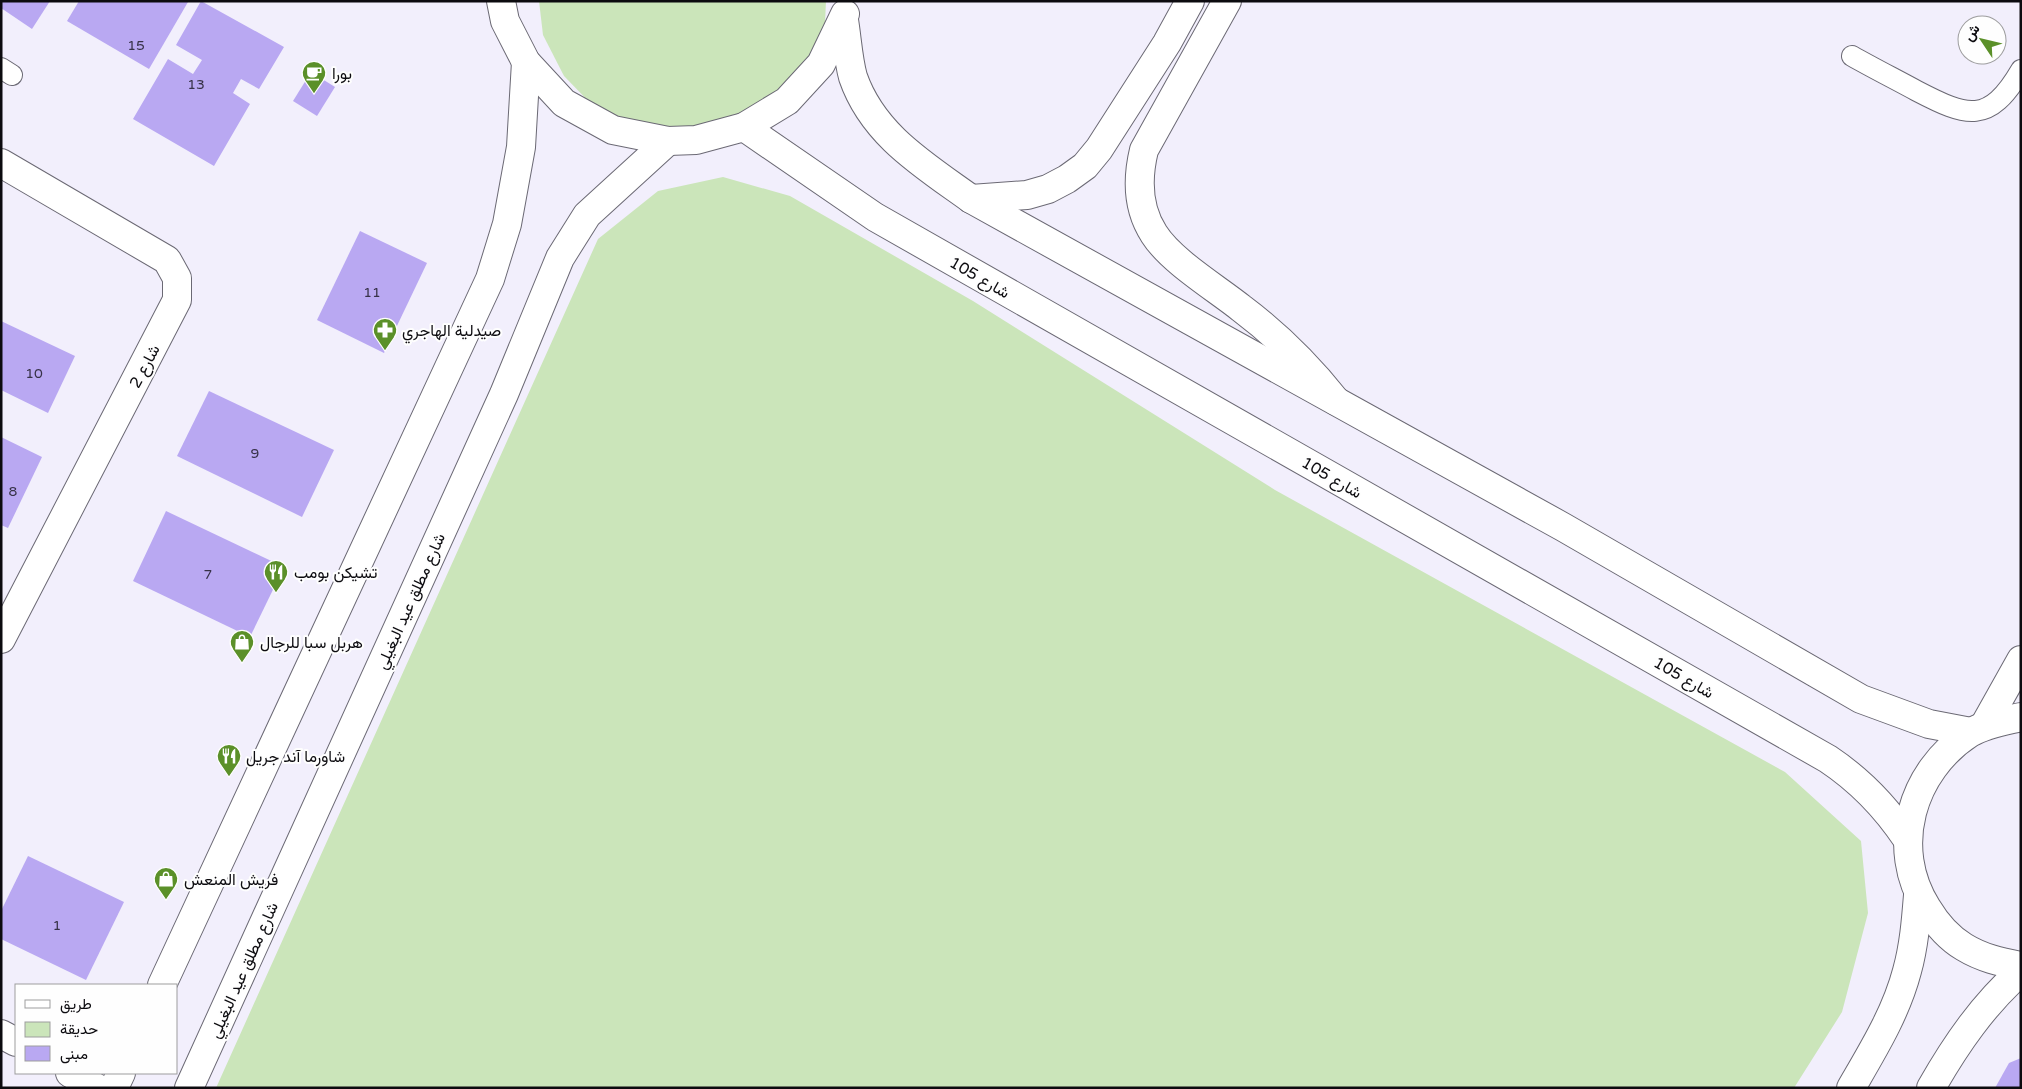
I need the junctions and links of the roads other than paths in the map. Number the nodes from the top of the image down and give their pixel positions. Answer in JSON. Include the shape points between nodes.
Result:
{"nodes":[{"id":1,"x":501,"y":1,"type":"edge"},
{"id":2,"x":1190,"y":1,"type":"edge"},
{"id":3,"x":1227,"y":1,"type":"edge"},
{"id":4,"x":846,"y":10,"type":"edge"},
{"id":5,"x":1167,"y":43,"type":"junction"},
{"id":6,"x":1852,"y":56,"type":"dead end"},
{"id":7,"x":1194,"y":60,"type":"junction"},
{"id":8,"x":526,"y":62,"type":"junction"},
{"id":9,"x":2021,"y":70,"type":"edge"},
{"id":10,"x":744,"y":127,"type":"junction"},
{"id":11,"x":668,"y":141,"type":"junction"},
{"id":12,"x":1,"y":163,"type":"edge"},
{"id":13,"x":971,"y":199,"type":"junction"},
{"id":14,"x":1339,"y":404,"type":"junction"},
{"id":15,"x":1,"y":638,"type":"edge"},
{"id":16,"x":2021,"y":660,"type":"edge"},
{"id":17,"x":2021,"y":717,"type":"edge"},
{"id":18,"x":1977,"y":729,"type":"junction"},
{"id":19,"x":1907,"y":839,"type":"junction"},
{"id":20,"x":1918,"y":895,"type":"junction"},
{"id":21,"x":2021,"y":966,"type":"edge"},
{"id":22,"x":2021,"y":971,"type":"edge"},
{"id":23,"x":162,"y":984,"type":"edge"},
{"id":24,"x":1,"y":1034,"type":"edge"},
{"id":25,"x":15,"y":1041,"type":"edge"},
{"id":26,"x":72,"y":1074,"type":"edge"},
{"id":27,"x":121,"y":1074,"type":"edge"},
{"id":28,"x":97,"y":1088,"type":"edge"},
{"id":29,"x":114,"y":1088,"type":"edge"},
{"id":30,"x":189,"y":1088,"type":"edge"},
{"id":31,"x":1851,"y":1088,"type":"edge"},
{"id":32,"x":1931,"y":1088,"type":"edge"}],
"edges":[{"from":1,"to":8,"type":"street","via":[[505,21]]},
{"from":2,"to":5,"type":"street"},
{"from":3,"to":7,"type":"street"},
{"from":4,"to":10,"type":"street","via":[[821,64],[787,101]]},
{"from":4,"to":13,"type":"street","via":[[853,76],[886,134]]},
{"from":5,"to":7,"type":"lane"},
{"from":5,"to":13,"type":"street","via":[[1085,166],[1048,189],[1027,195]]},
{"from":6,"to":9,"type":"lane","via":[[1945,106],[1968,112],[1992,106],[2003,98]]},
{"from":7,"to":14,"type":"street","via":[[1144,150],[1139,194],[1144,215],[1154,235],[1168,251],[1268,329]]},
{"from":8,"to":11,"type":"street","via":[[564,103],[613,130]]},
{"from":8,"to":23,"type":"street","via":[[520,147],[507,224],[490,279]]},
{"from":10,"to":11,"type":"street","via":[[696,140]]},
{"from":10,"to":19,"type":"street","name":"شارع 105","via":[[875,217],[1828,759],[1866,788],[1889,812]]},
{"from":11,"to":30,"type":"street","name":"شارع مطلق عيد البغيلي","via":[[587,215],[560,258],[504,394]]},
{"from":12,"to":15,"type":"street","name":"شارع 2","via":[[167,260],[177,278],[177,300]]},
{"from":13,"to":14,"type":"street"},
{"from":14,"to":18,"type":"street","via":[[1563,527],[1861,699],[1929,724]]},
{"from":16,"to":18,"type":"street"},
{"from":17,"to":18,"type":"street"},
{"from":18,"to":19,"type":"street","via":[[1945,752],[1925,778],[1912,807]]},
{"from":19,"to":20,"type":"street","via":[[1910,868]]},
{"from":20,"to":21,"type":"street","via":[[1937,923],[1962,946],[1992,961]]},
{"from":20,"to":31,"type":"street","via":[[1907,972],[1880,1038]]},
{"from":22,"to":32,"type":"street","via":[[1997,992],[1972,1022]]},
{"from":24,"to":25,"type":"street"},
{"from":26,"to":28,"type":"street"},
{"from":27,"to":29,"type":"street"}]}
